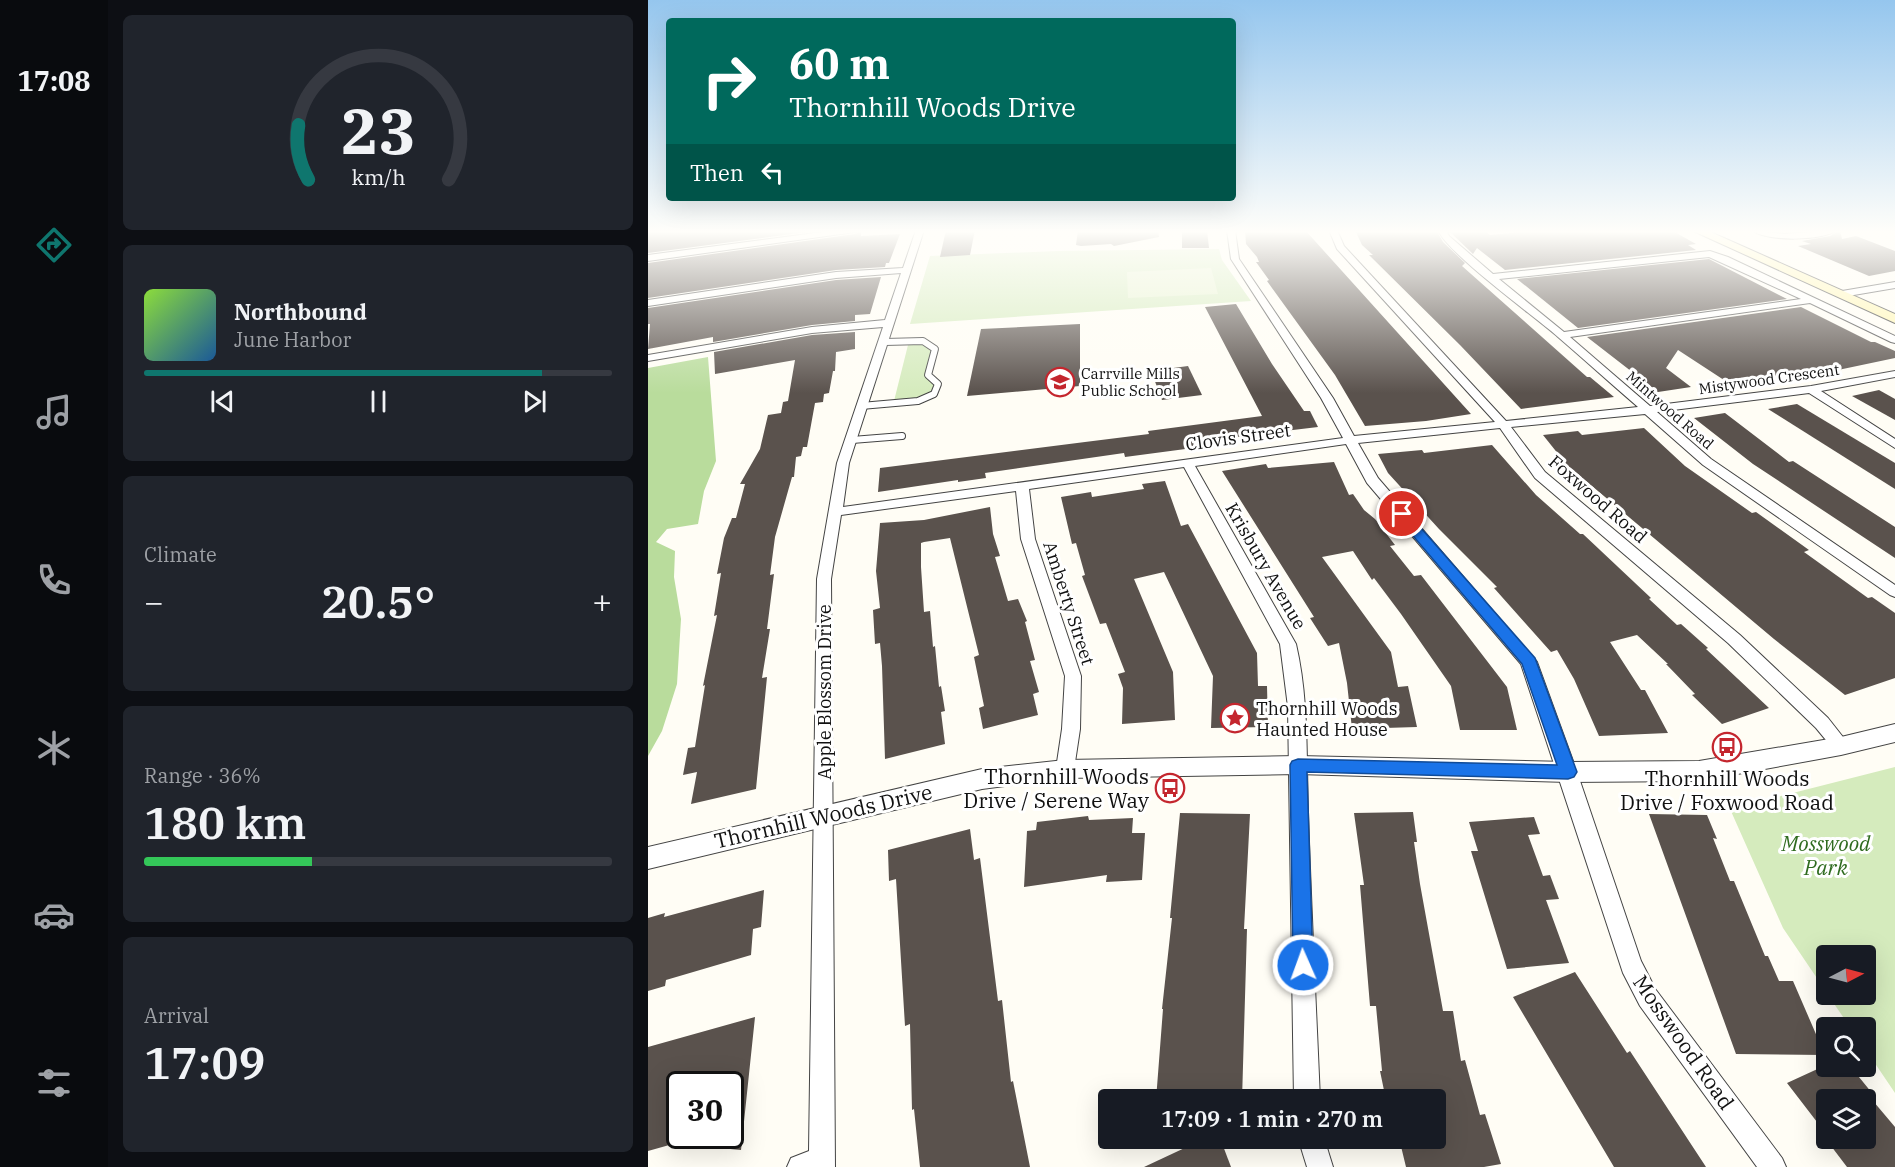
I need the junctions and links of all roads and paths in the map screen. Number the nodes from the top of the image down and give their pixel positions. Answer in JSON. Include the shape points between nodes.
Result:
{"nodes":[{"id":1,"x":772,"y":284,"type":"edge"},
{"id":2,"x":902,"y":284,"type":"edge"},
{"id":3,"x":1253,"y":284,"type":"edge"},
{"id":4,"x":1374,"y":284,"type":"edge"},
{"id":5,"x":1501,"y":284,"type":"edge"},
{"id":6,"x":1779,"y":284,"type":"edge"},
{"id":7,"x":1820,"y":284,"type":"edge"},
{"id":8,"x":1844,"y":284,"type":"edge"},
{"id":9,"x":1895,"y":285,"type":"edge"},
{"id":10,"x":1859,"y":291,"type":"junction"},
{"id":11,"x":1842,"y":294,"type":"junction"},
{"id":12,"x":1812,"y":300,"type":"junction"},
{"id":13,"x":648,"y":303,"type":"edge"},
{"id":14,"x":1895,"y":307,"type":"edge"},
{"id":15,"x":1895,"y":319,"type":"edge"},
{"id":16,"x":890,"y":323,"type":"junction"},
{"id":17,"x":1562,"y":335,"type":"junction"},
{"id":18,"x":1895,"y":340,"type":"edge"},
{"id":19,"x":885,"y":342,"type":"junction"},
{"id":20,"x":648,"y":358,"type":"edge"},
{"id":21,"x":1895,"y":374,"type":"edge"},
{"id":22,"x":1811,"y":390,"type":"junction"},
{"id":23,"x":861,"y":406,"type":"junction"},
{"id":24,"x":1647,"y":410,"type":"junction"},
{"id":25,"x":1503,"y":424,"type":"junction"},
{"id":26,"x":902,"y":436,"type":"dead end"},
{"id":27,"x":852,"y":440,"type":"junction"},
{"id":28,"x":1351,"y":440,"type":"junction"},
{"id":29,"x":1895,"y":444,"type":"edge"},
{"id":30,"x":1187,"y":462,"type":"junction"},
{"id":31,"x":1022,"y":485,"type":"junction"},
{"id":32,"x":835,"y":512,"type":"junction"},
{"id":33,"x":1895,"y":592,"type":"edge"},
{"id":34,"x":1895,"y":733,"type":"edge"},
{"id":35,"x":1841,"y":746,"type":"junction"},
{"id":36,"x":1298,"y":765,"type":"junction"},
{"id":37,"x":1065,"y":769,"type":"junction"},
{"id":38,"x":1568,"y":772,"type":"junction"},
{"id":39,"x":823,"y":816,"type":"junction"},
{"id":40,"x":648,"y":858,"type":"edge"},
{"id":41,"x":1307,"y":1089,"type":"edge"},
{"id":42,"x":1314,"y":1149,"type":"edge"},
{"id":43,"x":815,"y":1165,"type":"edge"},
{"id":44,"x":1320,"y":1167,"type":"edge"},
{"id":45,"x":1773,"y":1167,"type":"edge"}],
"edges":[{"from":1,"to":13,"type":"street"},
{"from":2,"to":16,"type":"street","name":"Apple Blossom Drive"},
{"from":3,"to":28,"type":"street","name":"Mosswood Road","via":[[1328,398]]},
{"from":4,"to":25,"type":"street","name":"Foxwood Road"},
{"from":5,"to":17,"type":"street","name":"Mintwood Road"},
{"from":6,"to":12,"type":"street"},
{"from":7,"to":11,"type":"main road"},
{"from":8,"to":10,"type":"main road"},
{"from":9,"to":10,"type":"street"},
{"from":10,"to":11,"type":"street"},
{"from":10,"to":14,"type":"main road"},
{"from":11,"to":15,"type":"main road"},
{"from":12,"to":17,"type":"street"},
{"from":12,"to":18,"type":"street"},
{"from":16,"to":19,"type":"street","name":"Apple Blossom Drive"},
{"from":16,"to":20,"type":"street","via":[[812,330]]},
{"from":17,"to":24,"type":"street","name":"Mintwood Road"},
{"from":19,"to":23,"type":"street","name":"Apple Blossom Drive"},
{"from":19,"to":23,"type":"lane","via":[[915,340],[928,344],[934,349],[928,375],[938,384],[934,394],[918,400]]},
{"from":21,"to":22,"type":"street","name":"Mistywood Crescent"},
{"from":22,"to":24,"type":"street","name":"Mistywood Crescent"},
{"from":22,"to":29,"type":"street"},
{"from":23,"to":27,"type":"street","name":"Apple Blossom Drive"},
{"from":24,"to":25,"type":"street","name":"Clovis Street"},
{"from":24,"to":33,"type":"street","name":"Mintwood Road","via":[[1707,462]]},
{"from":25,"to":28,"type":"street","name":"Clovis Street"},
{"from":25,"to":35,"type":"street","name":"Foxwood Road","via":[[1540,475],[1734,639]]},
{"from":26,"to":27,"type":"lane"},
{"from":27,"to":32,"type":"street","name":"Apple Blossom Drive","via":[[843,463]]},
{"from":28,"to":30,"type":"street","name":"Clovis Street"},
{"from":28,"to":38,"type":"street","name":"Mosswood Road","via":[[1372,480],[1529,662]]},
{"from":30,"to":31,"type":"street","name":"Clovis Street"},
{"from":30,"to":36,"type":"street","name":"Krisbury Avenue","via":[[1288,644],[1298,708]]},
{"from":31,"to":32,"type":"street","name":"Clovis Street"},
{"from":31,"to":37,"type":"street","name":"Amberty Street","via":[[1028,539],[1073,676]]},
{"from":32,"to":39,"type":"street","name":"Apple Blossom Drive","via":[[824,579]]},
{"from":34,"to":35,"type":"street","name":"Thornhill Woods Drive"},
{"from":35,"to":38,"type":"street","name":"Thornhill Woods Drive","via":[[1699,771]]},
{"from":36,"to":37,"type":"street","name":"Thornhill Woods Drive"},
{"from":36,"to":38,"type":"street","name":"Thornhill Woods Drive"},
{"from":36,"to":41,"type":"street","name":"Krisbury Avenue"},
{"from":37,"to":39,"type":"street","name":"Thornhill Woods Drive","via":[[982,778]]},
{"from":38,"to":45,"type":"street","name":"Mosswood Road","via":[[1631,965],[1648,998]]},
{"from":39,"to":40,"type":"street","name":"Thornhill Woods Drive"},
{"from":39,"to":43,"type":"street","name":"Apple Blossom Drive"},
{"from":42,"to":44,"type":"street"}]}
